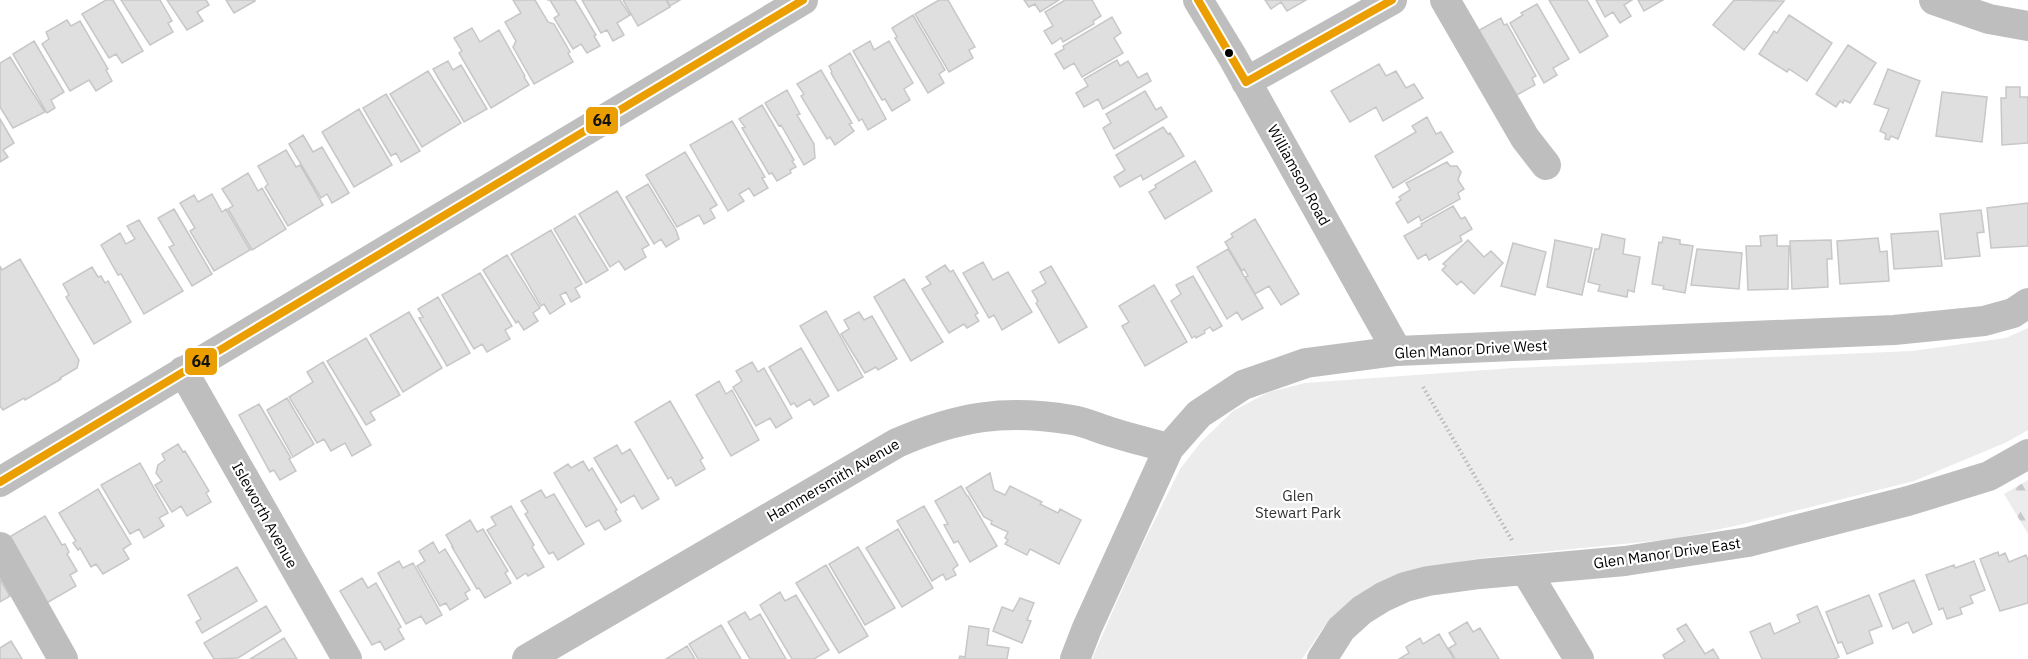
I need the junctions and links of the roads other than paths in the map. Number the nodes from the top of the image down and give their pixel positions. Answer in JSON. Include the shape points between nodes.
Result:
{"nodes":[{"id":1,"x":803,"y":0,"type":"edge"},
{"id":2,"x":1198,"y":0,"type":"edge"},
{"id":3,"x":1392,"y":0,"type":"edge"},
{"id":4,"x":1445,"y":0,"type":"edge"},
{"id":5,"x":1934,"y":0,"type":"edge"},
{"id":6,"x":2028,"y":26,"type":"edge"},
{"id":7,"x":1246,"y":82,"type":"junction"},
{"id":8,"x":1546,"y":165,"type":"dead end"},
{"id":9,"x":2028,"y":303,"type":"edge"},
{"id":10,"x":1397,"y":351,"type":"junction"},
{"id":11,"x":183,"y":371,"type":"junction"},
{"id":12,"x":1169,"y":448,"type":"junction"},
{"id":13,"x":2028,"y":454,"type":"edge"},
{"id":14,"x":0,"y":482,"type":"edge"},
{"id":15,"x":0,"y":547,"type":"edge"},
{"id":16,"x":1526,"y":571,"type":"junction"},
{"id":17,"x":63,"y":659,"type":"edge"},
{"id":18,"x":347,"y":659,"type":"edge"},
{"id":19,"x":527,"y":659,"type":"edge"},
{"id":20,"x":1075,"y":659,"type":"edge"},
{"id":21,"x":1322,"y":659,"type":"edge"},
{"id":22,"x":1579,"y":659,"type":"edge"}],
"edges":[{"from":1,"to":11,"type":"street"},
{"from":2,"to":7,"type":"street","name":"Williamson Road"},
{"from":3,"to":7,"type":"street"},
{"from":4,"to":8,"type":"street","via":[[1525,138]]},
{"from":5,"to":6,"type":"street","via":[[1989,19]]},
{"from":7,"to":10,"type":"street","name":"Williamson Road"},
{"from":9,"to":10,"type":"street","name":"Glen Manor Drive West","via":[[2013,313],[1984,321],[1894,330]]},
{"from":10,"to":12,"type":"street","name":"Glen Manor Drive West","via":[[1306,363],[1243,385],[1199,414]]},
{"from":11,"to":14,"type":"street"},
{"from":11,"to":18,"type":"street","name":"Isleworth Avenue"},
{"from":12,"to":19,"type":"street","name":"Hammersmith Avenue","via":[[1074,420],[1020,414],[994,414],[928,429],[897,443]]},
{"from":12,"to":20,"type":"street","name":"Glen Manor Drive West"},
{"from":13,"to":16,"type":"street","name":"Glen Manor Drive East","via":[[1989,476],[1748,542]]},
{"from":15,"to":17,"type":"street"},
{"from":16,"to":21,"type":"street","name":"Glen Manor Drive East","via":[[1405,587],[1362,610],[1341,629]]},
{"from":16,"to":22,"type":"street"}]}
